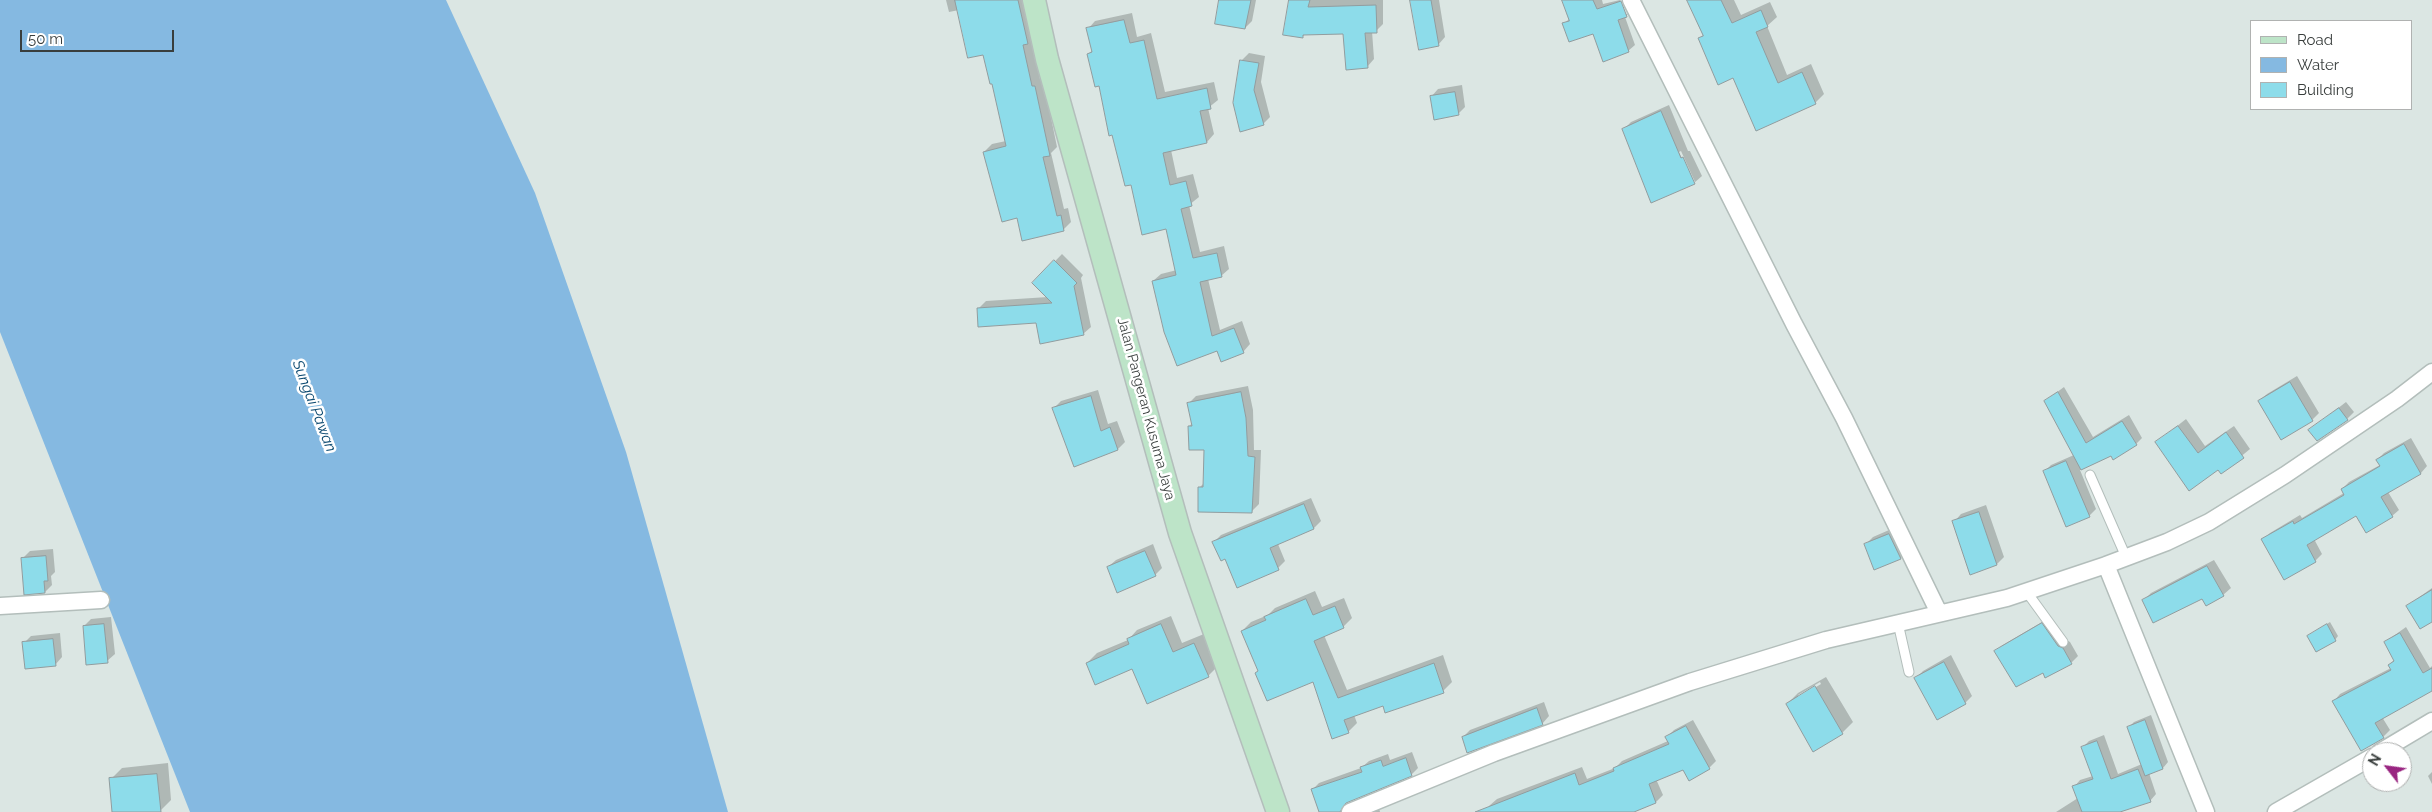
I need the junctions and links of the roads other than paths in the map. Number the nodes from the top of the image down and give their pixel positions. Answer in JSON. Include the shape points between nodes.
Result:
{"nodes":[{"id":1,"x":1034,"y":0,"type":"edge"},
{"id":2,"x":1631,"y":0,"type":"edge"},
{"id":3,"x":2432,"y":372,"type":"edge"},
{"id":4,"x":2090,"y":475,"type":"dead end"},
{"id":5,"x":2126,"y":557,"type":"junction"},
{"id":6,"x":2106,"y":565,"type":"junction"},
{"id":7,"x":2026,"y":591,"type":"junction"},
{"id":8,"x":101,"y":600,"type":"dead end"},
{"id":9,"x":0,"y":606,"type":"edge"},
{"id":10,"x":1939,"y":614,"type":"junction"},
{"id":11,"x":1898,"y":623,"type":"junction"},
{"id":12,"x":2063,"y":642,"type":"dead end"},
{"id":13,"x":1909,"y":672,"type":"dead end"},
{"id":14,"x":2432,"y":721,"type":"edge"},
{"id":15,"x":2397,"y":742,"type":"edge"},
{"id":16,"x":2362,"y":763,"type":"edge"},
{"id":17,"x":1278,"y":812,"type":"edge"},
{"id":18,"x":1350,"y":812,"type":"edge"},
{"id":19,"x":2206,"y":812,"type":"edge"},
{"id":20,"x":2276,"y":812,"type":"edge"}],
"edges":[{"from":1,"to":17,"type":"street","name":"Jalan Pangeran Kusuma Jaya","via":[[1047,59],[1178,524]]},
{"from":2,"to":10,"type":"street","via":[[1848,427]]},
{"from":3,"to":5,"type":"street","via":[[2285,475],[2210,522]]},
{"from":4,"to":5,"type":"lane"},
{"from":5,"to":6,"type":"street"},
{"from":6,"to":7,"type":"street"},
{"from":6,"to":19,"type":"street"},
{"from":7,"to":10,"type":"street"},
{"from":7,"to":12,"type":"lane"},
{"from":8,"to":9,"type":"street"},
{"from":10,"to":11,"type":"street"},
{"from":11,"to":13,"type":"lane"},
{"from":11,"to":18,"type":"street","via":[[1826,640],[1690,682],[1494,753]]},
{"from":14,"to":15,"type":"street"},
{"from":16,"to":20,"type":"street"}]}
